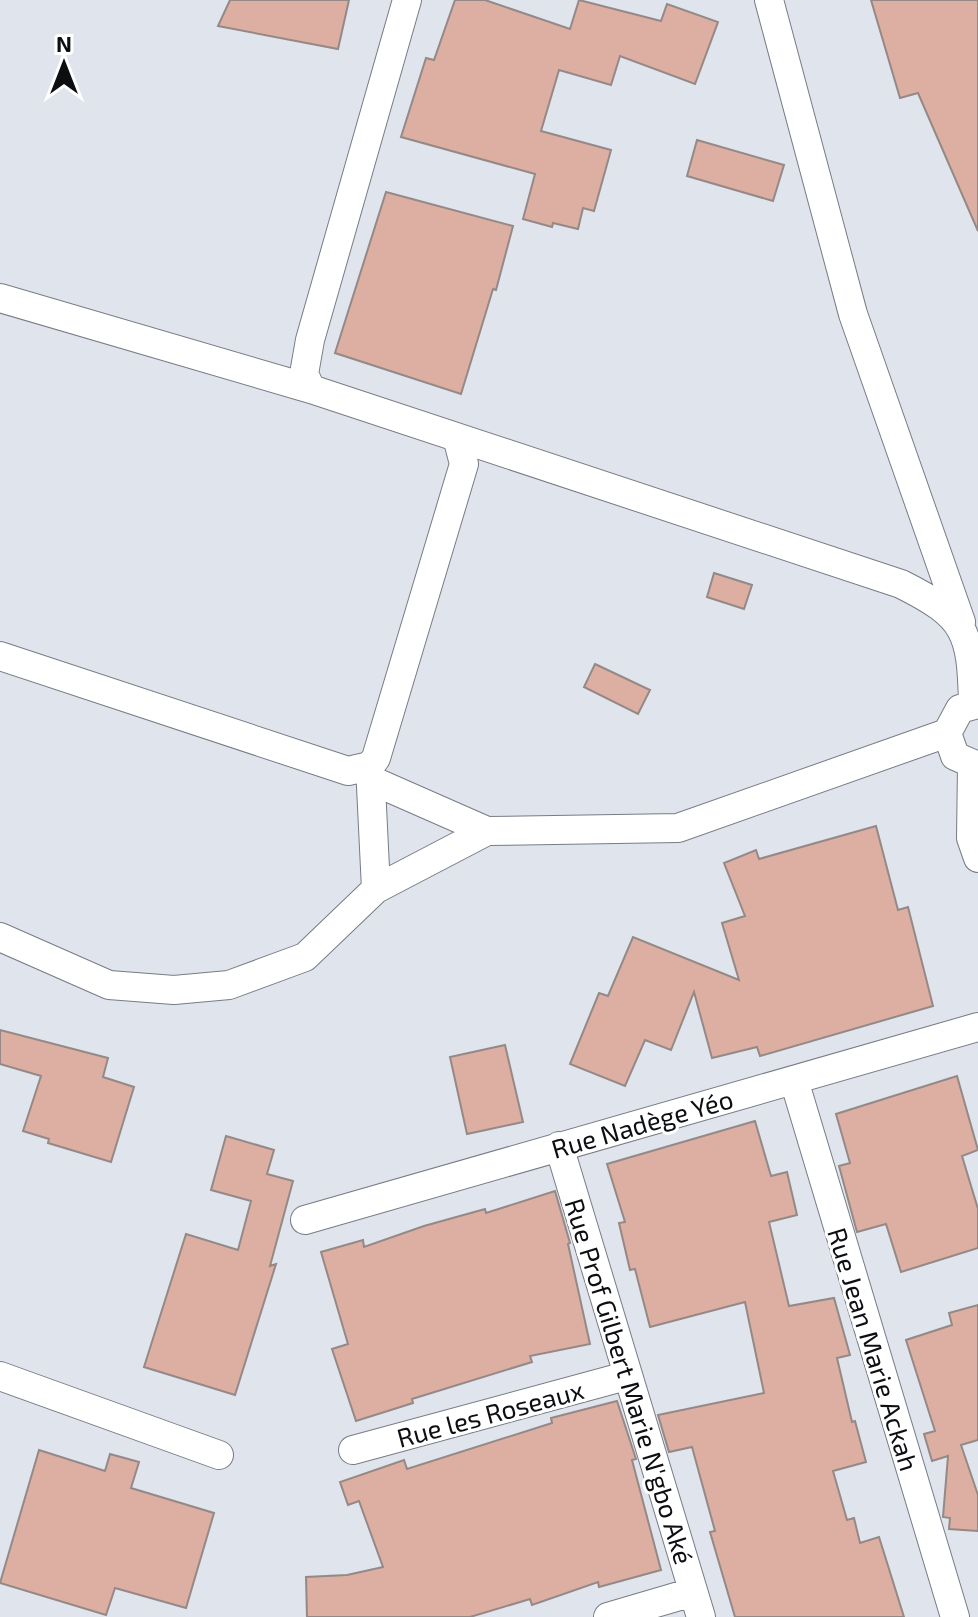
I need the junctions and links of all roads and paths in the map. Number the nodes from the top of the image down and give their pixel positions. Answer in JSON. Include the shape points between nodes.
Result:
{"nodes":[{"id":1,"x":407,"y":0,"type":"edge"},
{"id":2,"x":769,"y":0,"type":"edge"},
{"id":3,"x":0,"y":298,"type":"edge"},
{"id":4,"x":311,"y":389,"type":"junction"},
{"id":5,"x":458,"y":441,"type":"junction"},
{"id":6,"x":964,"y":631,"type":"junction"},
{"id":7,"x":0,"y":656,"type":"edge"},
{"id":8,"x":975,"y":704,"type":"edge"},
{"id":9,"x":947,"y":733,"type":"junction"},
{"id":10,"x":975,"y":766,"type":"edge"},
{"id":11,"x":371,"y":773,"type":"junction"},
{"id":12,"x":487,"y":831,"type":"junction"},
{"id":13,"x":978,"y":858,"type":"edge"},
{"id":14,"x":376,"y":889,"type":"junction"},
{"id":15,"x":0,"y":937,"type":"edge"},
{"id":16,"x":978,"y":1027,"type":"edge"},
{"id":17,"x":794,"y":1080,"type":"junction"},
{"id":18,"x":559,"y":1146,"type":"junction"},
{"id":19,"x":305,"y":1220,"type":"dead end"},
{"id":20,"x":0,"y":1376,"type":"edge"},
{"id":21,"x":626,"y":1376,"type":"junction"},
{"id":22,"x":353,"y":1450,"type":"dead end"},
{"id":23,"x":219,"y":1455,"type":"dead end"},
{"id":24,"x":697,"y":1605,"type":"edge"},
{"id":25,"x":961,"y":1607,"type":"edge"},
{"id":26,"x":608,"y":1617,"type":"edge"}],
"edges":[{"from":1,"to":4,"type":"street","via":[[310,340],[304,374]]},
{"from":2,"to":6,"type":"street","via":[[853,314]]},
{"from":3,"to":4,"type":"street"},
{"from":4,"to":5,"type":"street"},
{"from":5,"to":6,"type":"street","via":[[901,584],[940,603]]},
{"from":5,"to":11,"type":"street","via":[[464,464]]},
{"from":6,"to":8,"type":"street"},
{"from":7,"to":11,"type":"street","via":[[348,771]]},
{"from":8,"to":9,"type":"street","via":[[960,709]]},
{"from":9,"to":10,"type":"street","via":[[955,756]]},
{"from":9,"to":12,"type":"street","via":[[678,828]]},
{"from":10,"to":13,"type":"street","via":[[971,838]]},
{"from":11,"to":12,"type":"street"},
{"from":11,"to":14,"type":"street"},
{"from":12,"to":14,"type":"street"},
{"from":14,"to":15,"type":"street","via":[[305,957],[229,985],[174,990],[109,985]]},
{"from":16,"to":17,"type":"street","name":"Rue Nadège Yéo"},
{"from":17,"to":18,"type":"street","name":"Rue Nadège Yéo"},
{"from":17,"to":25,"type":"street","name":"Rue Jean Marie Ackah"},
{"from":18,"to":19,"type":"street","name":"Rue Nadège Yéo"},
{"from":18,"to":21,"type":"street","name":"Rue Prof Gilbert Marie N'gbo Aké"},
{"from":20,"to":23,"type":"street"},
{"from":21,"to":22,"type":"street","name":"Rue les Roseaux"},
{"from":21,"to":24,"type":"street","name":"Rue Prof Gilbert Marie N'gbo Aké"},
{"from":24,"to":26,"type":"street"}]}
